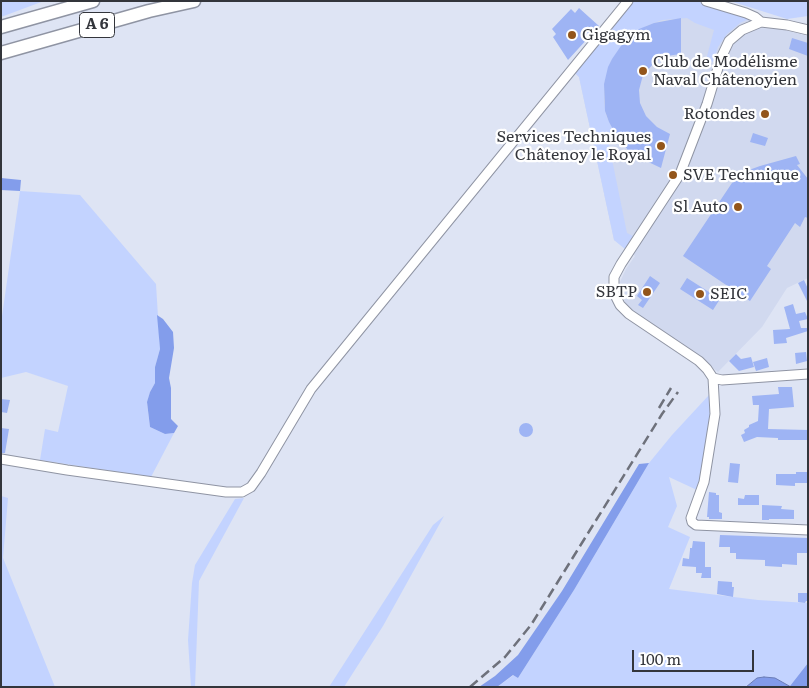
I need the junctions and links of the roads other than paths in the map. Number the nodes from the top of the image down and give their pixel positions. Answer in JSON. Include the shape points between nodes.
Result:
{"nodes":[{"id":1,"x":93,"y":1,"type":"edge"},
{"id":2,"x":194,"y":1,"type":"edge"},
{"id":3,"x":628,"y":1,"type":"edge"},
{"id":4,"x":706,"y":1,"type":"edge"},
{"id":5,"x":761,"y":22,"type":"junction"},
{"id":6,"x":1,"y":27,"type":"edge"},
{"id":7,"x":808,"y":30,"type":"edge"},
{"id":8,"x":1,"y":53,"type":"edge"},
{"id":9,"x":808,"y":374,"type":"edge"},
{"id":10,"x":713,"y":378,"type":"junction"},
{"id":11,"x":1,"y":459,"type":"edge"},
{"id":12,"x":808,"y":530,"type":"edge"}],
"edges":[{"from":1,"to":6,"type":"highway","number":"A 6"},
{"from":2,"to":8,"type":"highway","number":"A 6"},
{"from":3,"to":11,"type":"street","via":[[311,389],[250,487],[242,492],[226,492]]},
{"from":4,"to":5,"type":"street","via":[[746,13]]},
{"from":5,"to":7,"type":"street"},
{"from":5,"to":10,"type":"street","via":[[742,30],[729,41],[680,174],[614,277],[614,293],[620,305],[704,364]]},
{"from":9,"to":10,"type":"street"},
{"from":10,"to":12,"type":"street","via":[[715,414],[704,482],[692,522],[696,525]]}]}
